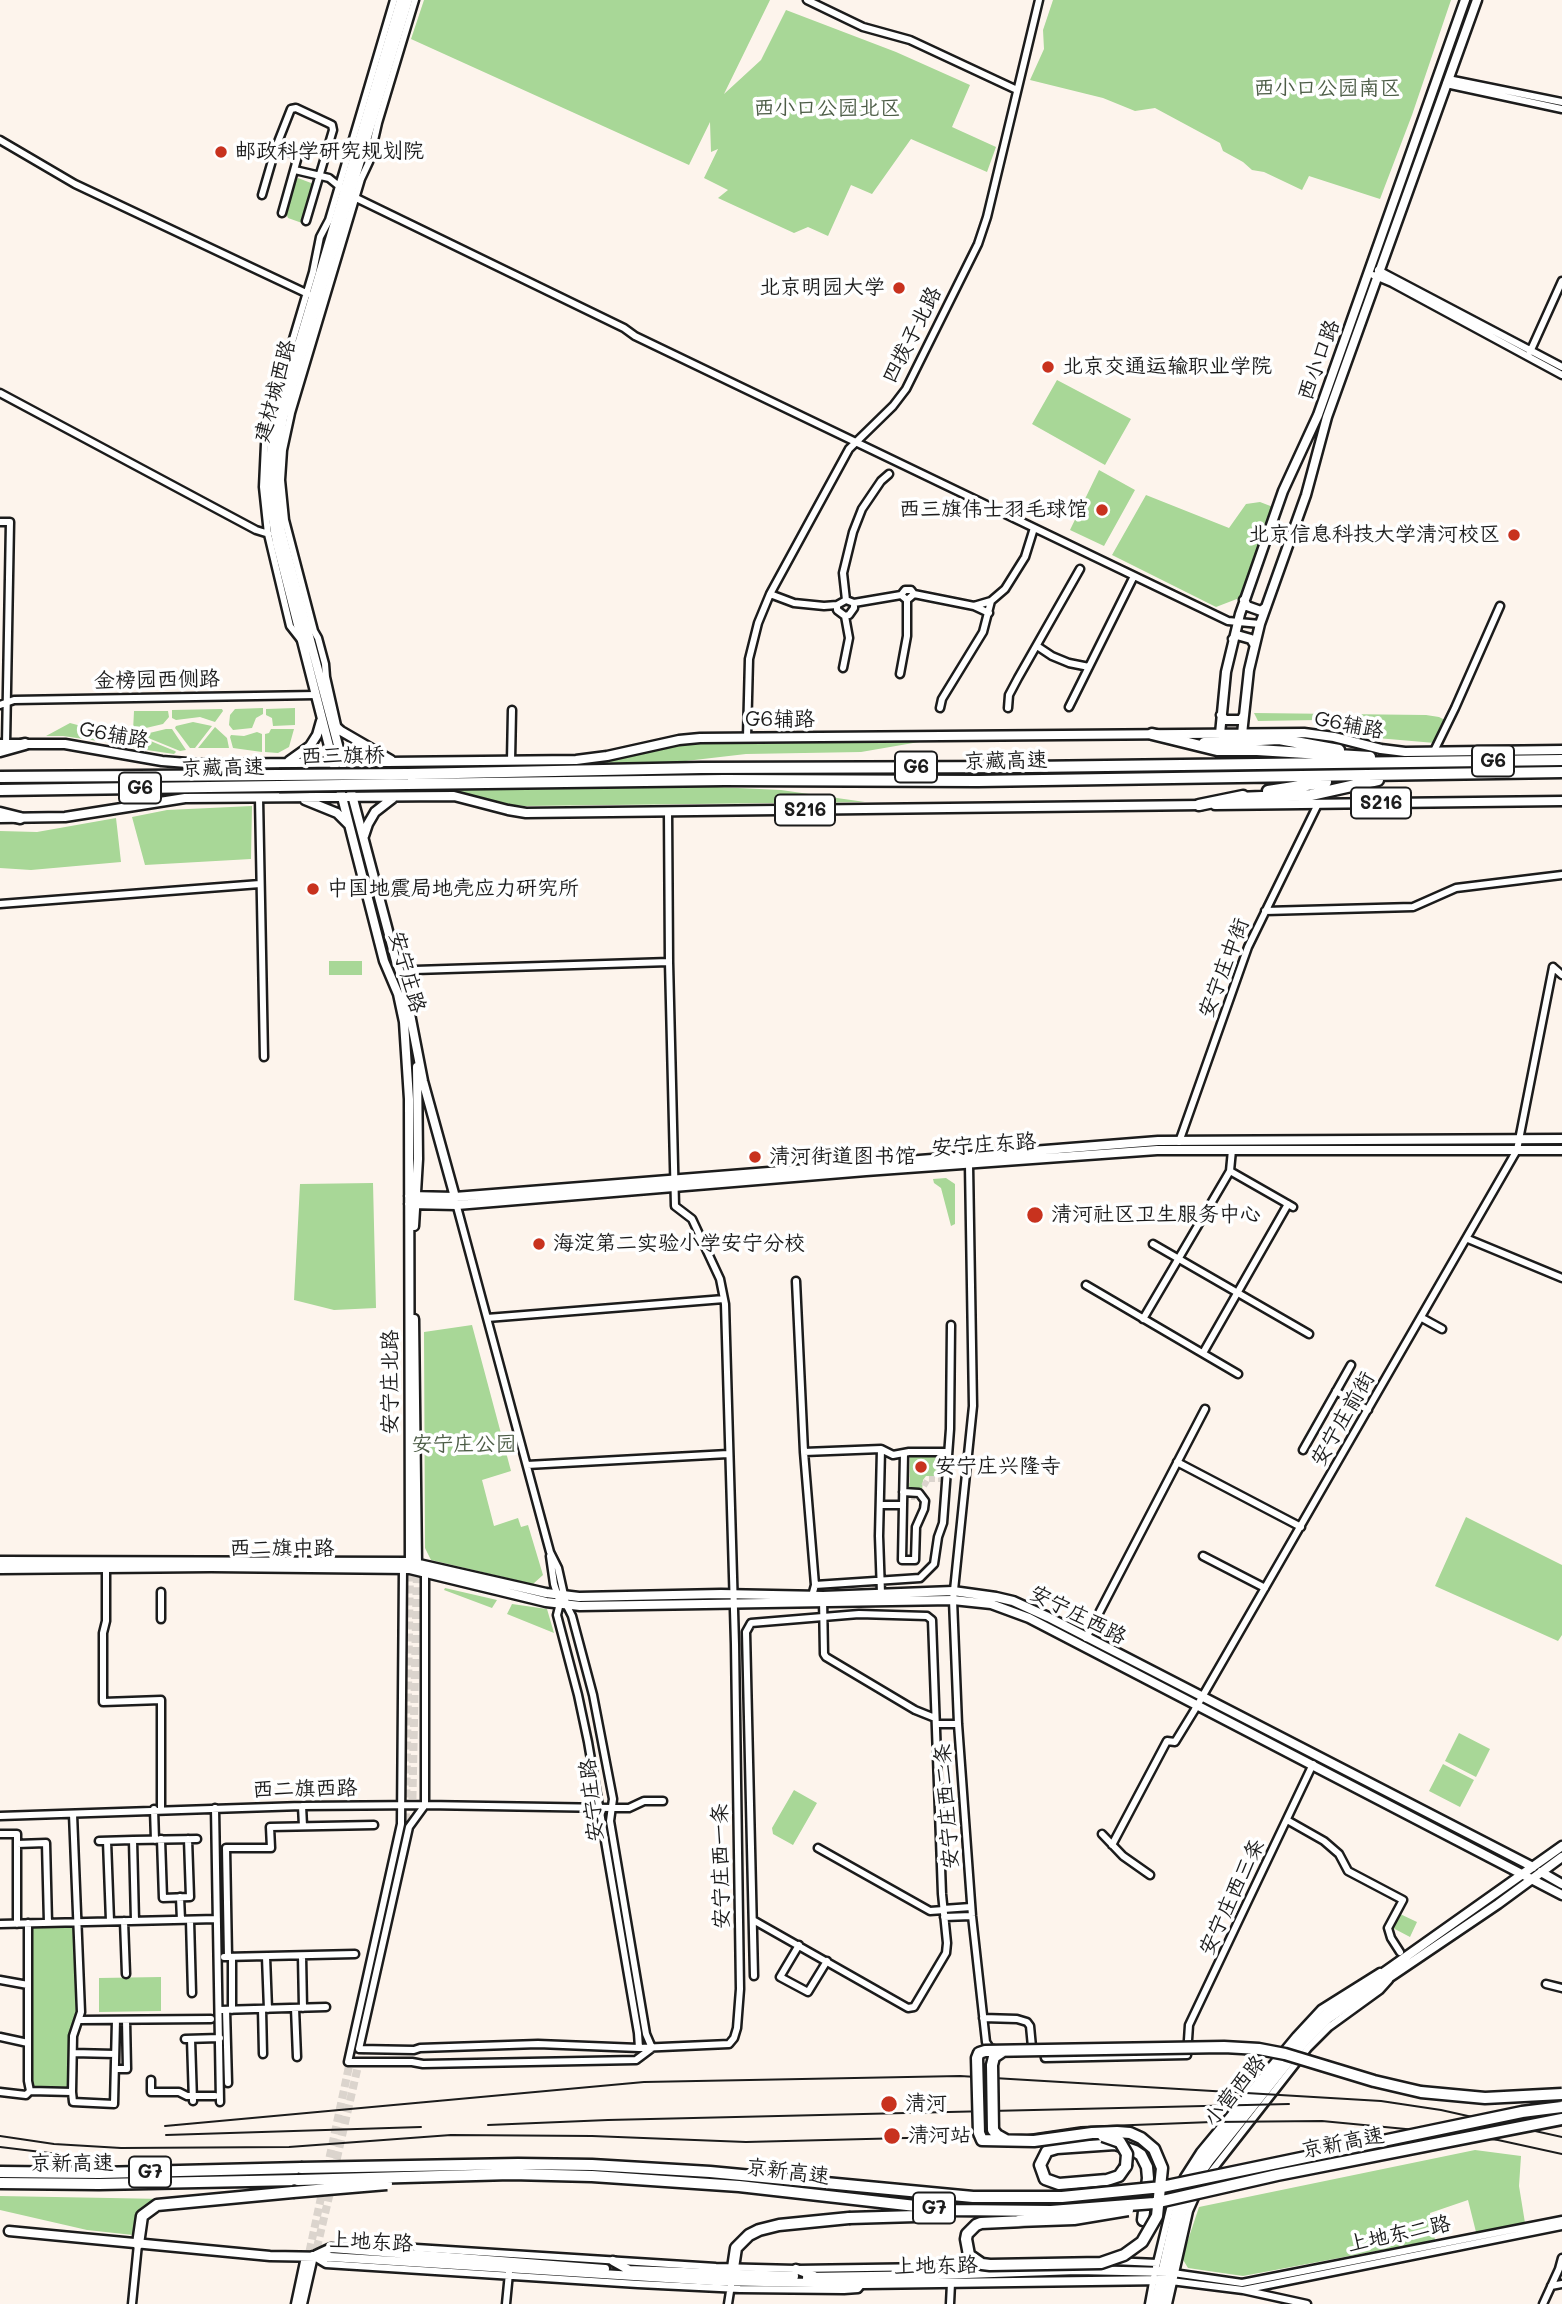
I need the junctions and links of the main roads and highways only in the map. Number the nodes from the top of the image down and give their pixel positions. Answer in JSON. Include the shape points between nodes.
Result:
{"nodes":[{"id":1,"x":401,"y":0,"type":"edge"},
{"id":2,"x":408,"y":0,"type":"edge"},
{"id":3,"x":1465,"y":0,"type":"edge"},
{"id":4,"x":1477,"y":0,"type":"edge"},
{"id":5,"x":347,"y":193,"type":"junction"},
{"id":6,"x":275,"y":533,"type":"junction"},
{"id":7,"x":1244,"y":600,"type":"junction"},
{"id":8,"x":1265,"y":608,"type":"junction"},
{"id":9,"x":1233,"y":639,"type":"junction"},
{"id":10,"x":1254,"y":644,"type":"junction"},
{"id":11,"x":321,"y":714,"type":"junction"},
{"id":12,"x":1222,"y":715,"type":"junction"},
{"id":13,"x":1244,"y":716,"type":"junction"},
{"id":14,"x":338,"y":728,"type":"junction"},
{"id":15,"x":1152,"y":734,"type":"junction"},
{"id":16,"x":1220,"y":734,"type":"junction"},
{"id":17,"x":1242,"y":734,"type":"junction"},
{"id":18,"x":25,"y":744,"type":"joint"},
{"id":19,"x":2,"y":747,"type":"edge"},
{"id":20,"x":1562,"y":750,"type":"edge"},
{"id":21,"x":1562,"y":761,"type":"edge"},
{"id":22,"x":338,"y":762,"type":"junction"},
{"id":23,"x":403,"y":762,"type":"junction"},
{"id":24,"x":1424,"y":762,"type":"junction"},
{"id":25,"x":280,"y":763,"type":"junction"},
{"id":26,"x":293,"y":763,"type":"junction"},
{"id":27,"x":1562,"y":772,"type":"edge"},
{"id":28,"x":1402,"y":775,"type":"junction"},
{"id":29,"x":1360,"y":776,"type":"junction"},
{"id":30,"x":0,"y":777,"type":"edge"},
{"id":31,"x":408,"y":779,"type":"junction"},
{"id":32,"x":279,"y":781,"type":"junction"},
{"id":33,"x":0,"y":790,"type":"edge"},
{"id":34,"x":399,"y":796,"type":"junction"},
{"id":35,"x":413,"y":796,"type":"junction"},
{"id":36,"x":282,"y":797,"type":"junction"},
{"id":37,"x":296,"y":797,"type":"junction"},
{"id":38,"x":342,"y":797,"type":"junction"},
{"id":39,"x":352,"y":797,"type":"junction"},
{"id":40,"x":1237,"y":798,"type":"junction"},
{"id":41,"x":1562,"y":801,"type":"edge"},
{"id":42,"x":1199,"y":805,"type":"junction"},
{"id":43,"x":0,"y":815,"type":"edge"},
{"id":44,"x":20,"y":818,"type":"joint"},
{"id":45,"x":351,"y":830,"type":"junction"},
{"id":46,"x":365,"y":843,"type":"junction"},
{"id":47,"x":416,"y":1047,"type":"junction"},
{"id":48,"x":1562,"y":1139,"type":"edge"},
{"id":49,"x":1178,"y":1146,"type":"junction"},
{"id":50,"x":1562,"y":1150,"type":"edge"},
{"id":51,"x":674,"y":1182,"type":"junction"},
{"id":52,"x":412,"y":1200,"type":"junction"},
{"id":53,"x":456,"y":1201,"type":"junction"},
{"id":54,"x":0,"y":1561,"type":"edge"},
{"id":55,"x":106,"y":1563,"type":"junction"},
{"id":56,"x":414,"y":1567,"type":"junction"},
{"id":57,"x":0,"y":1569,"type":"edge"},
{"id":58,"x":953,"y":1595,"type":"junction"},
{"id":59,"x":733,"y":1598,"type":"junction"},
{"id":60,"x":562,"y":1599,"type":"joint"},
{"id":61,"x":823,"y":1600,"type":"junction"},
{"id":62,"x":1199,"y":1700,"type":"junction"},
{"id":63,"x":1562,"y":1846,"type":"edge"},
{"id":64,"x":1562,"y":1857,"type":"edge"},
{"id":65,"x":1538,"y":1870,"type":"junction"},
{"id":66,"x":1527,"y":1877,"type":"junction"},
{"id":67,"x":1562,"y":1884,"type":"edge"},
{"id":68,"x":1562,"y":1895,"type":"edge"},
{"id":69,"x":998,"y":2051,"type":"junction"},
{"id":70,"x":1562,"y":2095,"type":"edge"},
{"id":71,"x":1562,"y":2108,"type":"edge"},
{"id":72,"x":1562,"y":2119,"type":"edge"},
{"id":73,"x":1074,"y":2136,"type":"junction"},
{"id":74,"x":1009,"y":2141,"type":"junction"},
{"id":75,"x":0,"y":2172,"type":"edge"},
{"id":76,"x":552,"y":2175,"type":"junction"},
{"id":77,"x":0,"y":2183,"type":"edge"},
{"id":78,"x":1154,"y":2203,"type":"junction"},
{"id":79,"x":1143,"y":2220,"type":"dead end"},
{"id":80,"x":1024,"y":2221,"type":"junction"},
{"id":81,"x":4,"y":2230,"type":"edge"},
{"id":82,"x":138,"y":2244,"type":"junction"},
{"id":83,"x":416,"y":2248,"type":"road end"},
{"id":84,"x":402,"y":2254,"type":"junction"},
{"id":85,"x":309,"y":2257,"type":"junction"},
{"id":86,"x":363,"y":2259,"type":"junction"},
{"id":87,"x":588,"y":2260,"type":"road end"},
{"id":88,"x":613,"y":2261,"type":"road end"},
{"id":89,"x":498,"y":2264,"type":"junction"},
{"id":90,"x":575,"y":2266,"type":"junction"},
{"id":91,"x":384,"y":2267,"type":"road end"},
{"id":92,"x":510,"y":2268,"type":"junction"},
{"id":93,"x":796,"y":2269,"type":"road end"},
{"id":94,"x":629,"y":2270,"type":"junction"},
{"id":95,"x":1161,"y":2275,"type":"junction"},
{"id":96,"x":817,"y":2277,"type":"junction"},
{"id":97,"x":731,"y":2278,"type":"junction"},
{"id":98,"x":296,"y":2304,"type":"edge"},
{"id":99,"x":302,"y":2304,"type":"edge"},
{"id":100,"x":1155,"y":2304,"type":"edge"},
{"id":101,"x":1162,"y":2304,"type":"edge"}],
"edges":[{"from":1,"to":5,"type":"main road","name":"建材城西路"},
{"from":2,"to":5,"type":"main road","name":"建材城西路"},
{"from":3,"to":7,"type":"main road","name":"西小口路","via":[[1314,425],[1283,491]]},
{"from":4,"to":8,"type":"main road","name":"西小口路","via":[[1327,417],[1308,487]]},
{"from":5,"to":6,"type":"main road","name":"建材城西路","via":[[278,440]]},
{"from":5,"to":6,"type":"main road","name":"建材城西路","via":[[310,295],[272,442],[269,491]]},
{"from":6,"to":11,"type":"main road","name":"建材城西路"},
{"from":6,"to":14,"type":"main road","name":"建材城西路"},
{"from":7,"to":8,"type":"main road","via":[[1247,606]]},
{"from":7,"to":9,"type":"main road","name":"西小口路"},
{"from":8,"to":10,"type":"main road","name":"西小口路"},
{"from":9,"to":10,"type":"main road","via":[[1236,635]]},
{"from":9,"to":12,"type":"main road","name":"西小口路"},
{"from":10,"to":13,"type":"main road","name":"西小口路"},
{"from":11,"to":22,"type":"main road","name":"建材城西路"},
{"from":11,"to":25,"type":"main road","via":[[320,729],[308,748]]},
{"from":12,"to":13,"type":"main road","via":[[1226,720]]},
{"from":12,"to":16,"type":"main road","name":"西小口路"},
{"from":13,"to":17,"type":"main road","name":"西小口路"},
{"from":14,"to":22,"type":"main road","name":"建材城西路"},
{"from":14,"to":23,"type":"main road"},
{"from":15,"to":16,"type":"main road","name":"G6辅路"},
{"from":15,"to":23,"type":"main road","name":"G6辅路","via":[[747,737],[679,740],[587,759]]},
{"from":15,"to":24,"type":"highway","via":[[1217,750]]},
{"from":16,"to":17,"type":"main road","name":"G6辅路"},
{"from":17,"to":20,"type":"main road","name":"G6辅路","via":[[1314,734],[1393,751]]},
{"from":18,"to":19,"type":"highway"},
{"from":18,"to":25,"type":"main road","name":"G6辅路","via":[[75,746],[186,764]]},
{"from":21,"to":24,"type":"highway","name":"京藏高速","number":"G6"},
{"from":22,"to":23,"type":"main road","name":"G6辅路"},
{"from":22,"to":26,"type":"main road","name":"G6辅路"},
{"from":22,"to":38,"type":"main road","name":"安宁庄路"},
{"from":22,"to":39,"type":"main road","name":"建材城西路"},
{"from":23,"to":34,"type":"main road","via":[[391,763],[385,770],[384,785]]},
{"from":23,"to":35,"type":"main road","via":[[398,785],[402,793]]},
{"from":24,"to":31,"type":"highway","name":"京藏高速","number":"G6","via":[[701,768]]},
{"from":25,"to":26,"type":"main road","name":"G6辅路"},
{"from":25,"to":36,"type":"main road","via":[[294,776],[292,792]]},
{"from":26,"to":37,"type":"main road","via":[[308,776],[305,792]]},
{"from":27,"to":28,"type":"highway","name":"京藏高速","number":"G6"},
{"from":28,"to":29,"type":"highway","name":"京藏高速","number":"G6"},
{"from":28,"to":40,"type":"highway","via":[[1311,795]]},
{"from":29,"to":31,"type":"highway","name":"京藏高速","number":"G6","via":[[978,781]]},
{"from":29,"to":40,"type":"highway"},
{"from":30,"to":32,"type":"highway","name":"京藏高速","number":"G6"},
{"from":31,"to":32,"type":"highway","name":"西三旗桥","number":"G6","bridge":true},
{"from":32,"to":33,"type":"highway","name":"京藏高速","number":"G6"},
{"from":34,"to":35,"type":"main road","number":"S216"},
{"from":34,"to":39,"type":"main road","number":"S216"},
{"from":34,"to":46,"type":"main road","via":[[375,812],[366,827]]},
{"from":35,"to":42,"type":"main road","number":"S216","via":[[463,797],[526,813]]},
{"from":36,"to":37,"type":"main road","number":"S216"},
{"from":36,"to":44,"type":"main road","number":"S216","via":[[175,799],[65,817]]},
{"from":37,"to":38,"type":"main road","number":"S216"},
{"from":37,"to":45,"type":"main road","via":[[337,813]]},
{"from":38,"to":39,"type":"main road","number":"S216"},
{"from":38,"to":45,"type":"main road","name":"安宁庄路"},
{"from":39,"to":46,"type":"main road","name":"安宁庄路"},
{"from":40,"to":42,"type":"highway"},
{"from":41,"to":42,"type":"main road","number":"S216"},
{"from":43,"to":44,"type":"highway"},
{"from":45,"to":52,"type":"main road","name":"安宁庄路","via":[[402,1013]]},
{"from":46,"to":47,"type":"main road","name":"安宁庄路"},
{"from":47,"to":52,"type":"main road","name":"安宁庄路","via":[[418,1158]]},
{"from":47,"to":53,"type":"main road","name":"安宁庄路"},
{"from":48,"to":49,"type":"main road","name":"安宁庄东路"},
{"from":49,"to":50,"type":"main road","name":"安宁庄东路"},
{"from":49,"to":51,"type":"main road","name":"安宁庄东路","via":[[969,1165]]},
{"from":49,"to":51,"type":"main road","name":"安宁庄东路","via":[[1158,1141]]},
{"from":51,"to":53,"type":"main road","name":"安宁庄东路"},
{"from":52,"to":53,"type":"main road","name":"安宁庄东路"},
{"from":52,"to":56,"type":"main road","name":"安宁庄北路"},
{"from":54,"to":55,"type":"main road","name":"西二旗中路"},
{"from":55,"to":56,"type":"main road","name":"西二旗中路"},
{"from":55,"to":57,"type":"main road","name":"西二旗中路"},
{"from":56,"to":60,"type":"main road","name":"西二旗中路"},
{"from":58,"to":61,"type":"main road"},
{"from":58,"to":61,"type":"main road","name":"安宁庄西路","via":[[881,1593]]},
{"from":58,"to":62,"type":"main road","name":"安宁庄西路","via":[[1029,1618]]},
{"from":58,"to":62,"type":"main road","name":"安宁庄西路","via":[[1013,1601]]},
{"from":59,"to":60,"type":"main road","name":"安宁庄西路"},
{"from":59,"to":61,"type":"main road"},
{"from":59,"to":61,"type":"main road","name":"安宁庄西路","via":[[812,1596]]},
{"from":62,"to":65,"type":"main road","name":"安宁庄西路"},
{"from":62,"to":66,"type":"main road","name":"安宁庄西路"},
{"from":63,"to":65,"type":"main road","name":"小营西路"},
{"from":64,"to":65,"type":"main road","name":"小营西路"},
{"from":65,"to":66,"type":"main road","name":"小营西路"},
{"from":65,"to":67,"type":"main road","name":"安宁庄西路"},
{"from":66,"to":68,"type":"main road","name":"安宁庄西路"},
{"from":66,"to":95,"type":"main road","name":"小营西路","via":[[1499,1904],[1396,1967],[1303,2044],[1194,2183]]},
{"from":69,"to":70,"type":"highway","bridge":true,"via":[[1259,2049],[1421,2092],[1485,2098]]},
{"from":69,"to":74,"type":"highway","bridge":true,"via":[[992,2065],[993,2130]]},
{"from":69,"to":74,"type":"highway","bridge":true,"via":[[979,2053],[976,2059],[979,2133],[984,2141]]},
{"from":71,"to":75,"type":"highway","name":"京新高速","number":"G7","bridge":true,"via":[[1522,2112],[1162,2187],[1062,2197],[960,2197],[592,2165]]},
{"from":72,"to":78,"type":"highway","name":"京新高速","number":"G7","bridge":true},
{"from":73,"to":74,"type":"highway","bridge":true},
{"from":73,"to":79,"type":"highway","bridge":true,"via":[[1115,2139],[1125,2149],[1126,2166],[1119,2176],[1107,2180],[1059,2183],[1045,2179],[1040,2165],[1047,2151],[1115,2144],[1135,2151],[1147,2167]]},
{"from":73,"to":80,"type":"highway","bridge":true,"via":[[1130,2133],[1154,2149],[1162,2168],[1157,2217],[1142,2242],[1125,2255],[1101,2263],[990,2265],[970,2255],[966,2239],[976,2225]]},
{"from":76,"to":77,"type":"highway","name":"京新高速","number":"G7","bridge":true},
{"from":76,"to":78,"type":"highway","name":"京新高速","number":"G7","bridge":true,"via":[[690,2181],[951,2210],[1051,2211]]},
{"from":76,"to":82,"type":"highway","bridge":true,"via":[[385,2184],[157,2205],[142,2216]]},
{"from":78,"to":80,"type":"highway","bridge":true,"via":[[1074,2219]]},
{"from":80,"to":97,"type":"highway","bridge":true,"via":[[952,2215],[779,2225],[749,2235],[736,2248]]},
{"from":81,"to":82,"type":"main road","name":"上地东路"},
{"from":82,"to":85,"type":"main road","name":"上地东路"},
{"from":83,"to":84,"type":"main road"},
{"from":84,"to":85,"type":"main road","name":"上地东路","via":[[331,2248]]},
{"from":84,"to":89,"type":"main road","name":"上地东路"},
{"from":85,"to":86,"type":"main road","name":"上地东路"},
{"from":85,"to":98,"type":"main road"},
{"from":85,"to":99,"type":"main road"},
{"from":86,"to":89,"type":"main road","name":"上地东路"},
{"from":86,"to":91,"type":"main road"},
{"from":87,"to":90,"type":"main road"},
{"from":88,"to":94,"type":"main road"},
{"from":89,"to":92,"type":"main road","name":"上地东路"},
{"from":90,"to":92,"type":"main road","name":"上地东路"},
{"from":90,"to":94,"type":"main road","name":"上地东路"},
{"from":92,"to":97,"type":"main road","name":"上地东路"},
{"from":93,"to":96,"type":"main road"},
{"from":94,"to":97,"type":"main road","name":"上地东路"},
{"from":95,"to":96,"type":"main road","name":"上地东路","via":[[1065,2270]]},
{"from":95,"to":97,"type":"main road","name":"上地东路","via":[[862,2284]]},
{"from":95,"to":100,"type":"main road"},
{"from":95,"to":101,"type":"main road"},
{"from":96,"to":97,"type":"main road","name":"上地东路"}]}
